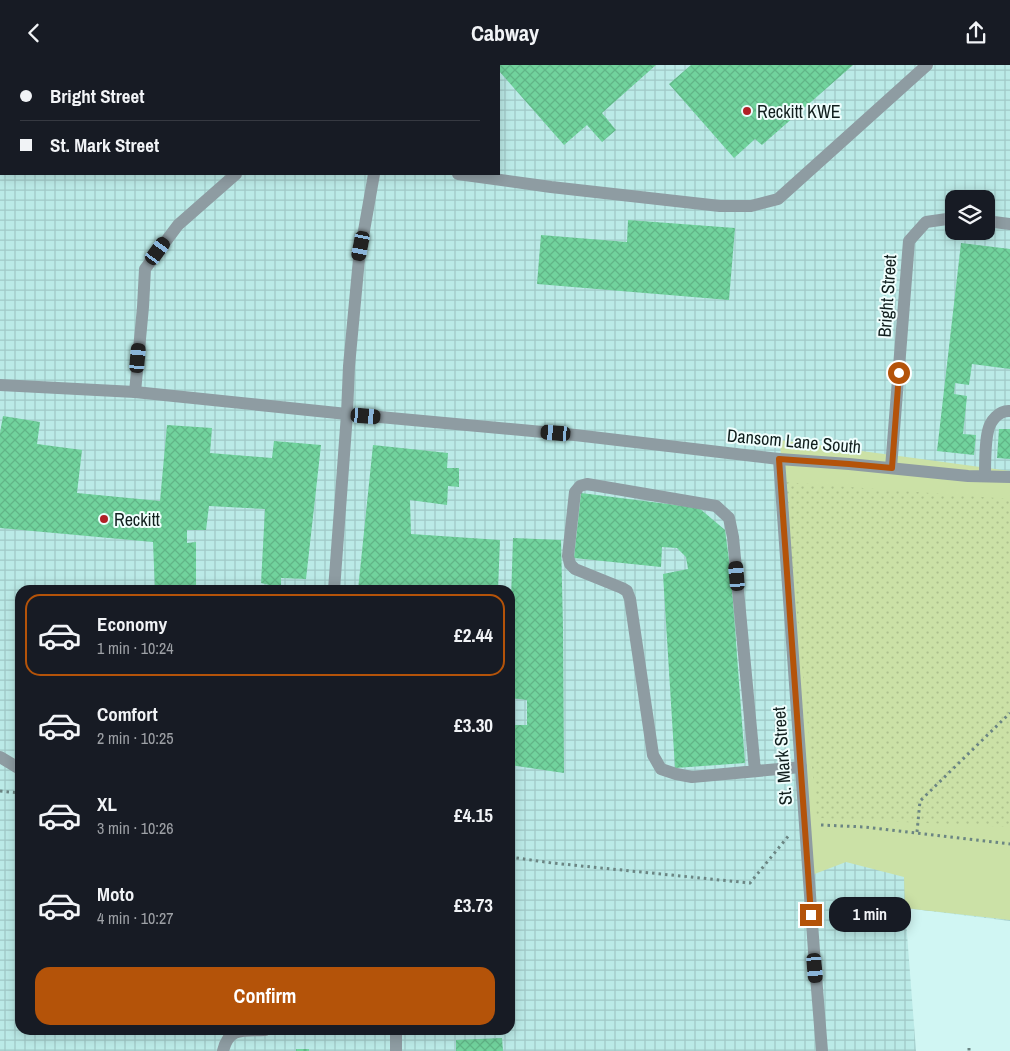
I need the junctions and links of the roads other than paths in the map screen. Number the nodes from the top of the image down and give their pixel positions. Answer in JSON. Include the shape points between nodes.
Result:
{"nodes":[{"id":1,"x":927,"y":65,"type":"edge"},
{"id":2,"x":235,"y":175,"type":"edge"},
{"id":3,"x":374,"y":175,"type":"edge"},
{"id":4,"x":465,"y":175,"type":"edge"},
{"id":5,"x":945,"y":219,"type":"edge"},
{"id":6,"x":995,"y":222,"type":"edge"},
{"id":7,"x":1010,"y":224,"type":"edge"},
{"id":8,"x":0,"y":385,"type":"edge"},
{"id":9,"x":135,"y":393,"type":"junction"},
{"id":10,"x":1010,"y":411,"type":"edge"},
{"id":11,"x":347,"y":414,"type":"junction"},
{"id":12,"x":779,"y":459,"type":"junction"},
{"id":13,"x":892,"y":468,"type":"junction"},
{"id":14,"x":984,"y":476,"type":"junction"},
{"id":15,"x":1010,"y":477,"type":"edge"},
{"id":16,"x":334,"y":585,"type":"edge"},
{"id":17,"x":0,"y":757,"type":"edge"},
{"id":18,"x":15,"y":766,"type":"edge"},
{"id":19,"x":801,"y":767,"type":"junction"},
{"id":20,"x":754,"y":771,"type":"junction"},
{"id":21,"x":233,"y":1035,"type":"edge"},
{"id":22,"x":396,"y":1035,"type":"edge"},
{"id":23,"x":223,"y":1051,"type":"edge"},
{"id":24,"x":396,"y":1051,"type":"edge"},
{"id":25,"x":822,"y":1051,"type":"edge"}],
"edges":[{"from":1,"to":4,"type":"street","via":[[778,199],[752,206],[720,206]]},
{"from":2,"to":9,"type":"street","via":[[178,225],[145,269]]},
{"from":3,"to":11,"type":"street","via":[[358,259]]},
{"from":5,"to":13,"type":"street","name":"Bright Street","via":[[926,222],[909,241]]},
{"from":6,"to":7,"type":"street"},
{"from":8,"to":9,"type":"street","name":"Dansom Lane South"},
{"from":9,"to":11,"type":"street","name":"Dansom Lane South"},
{"from":10,"to":14,"type":"street","via":[[996,416],[988,430]]},
{"from":11,"to":12,"type":"street","name":"Dansom Lane South","via":[[575,435]]},
{"from":11,"to":16,"type":"street"},
{"from":12,"to":13,"type":"street","name":"Dansom Lane South"},
{"from":12,"to":19,"type":"street","name":"St. Mark Street"},
{"from":13,"to":14,"type":"street","name":"Dansom Lane South"},
{"from":14,"to":15,"type":"street","name":"Dansom Lane South"},
{"from":17,"to":18,"type":"street"},
{"from":19,"to":20,"type":"street"},
{"from":19,"to":25,"type":"street","name":"St. Mark Street"},
{"from":20,"to":20,"type":"street","via":[[692,777],[661,769],[653,755],[627,591],[570,564],[575,492],[580,486],[587,484],[716,506],[729,518],[734,537]]},
{"from":21,"to":23,"type":"street"},
{"from":22,"to":24,"type":"street"}]}
